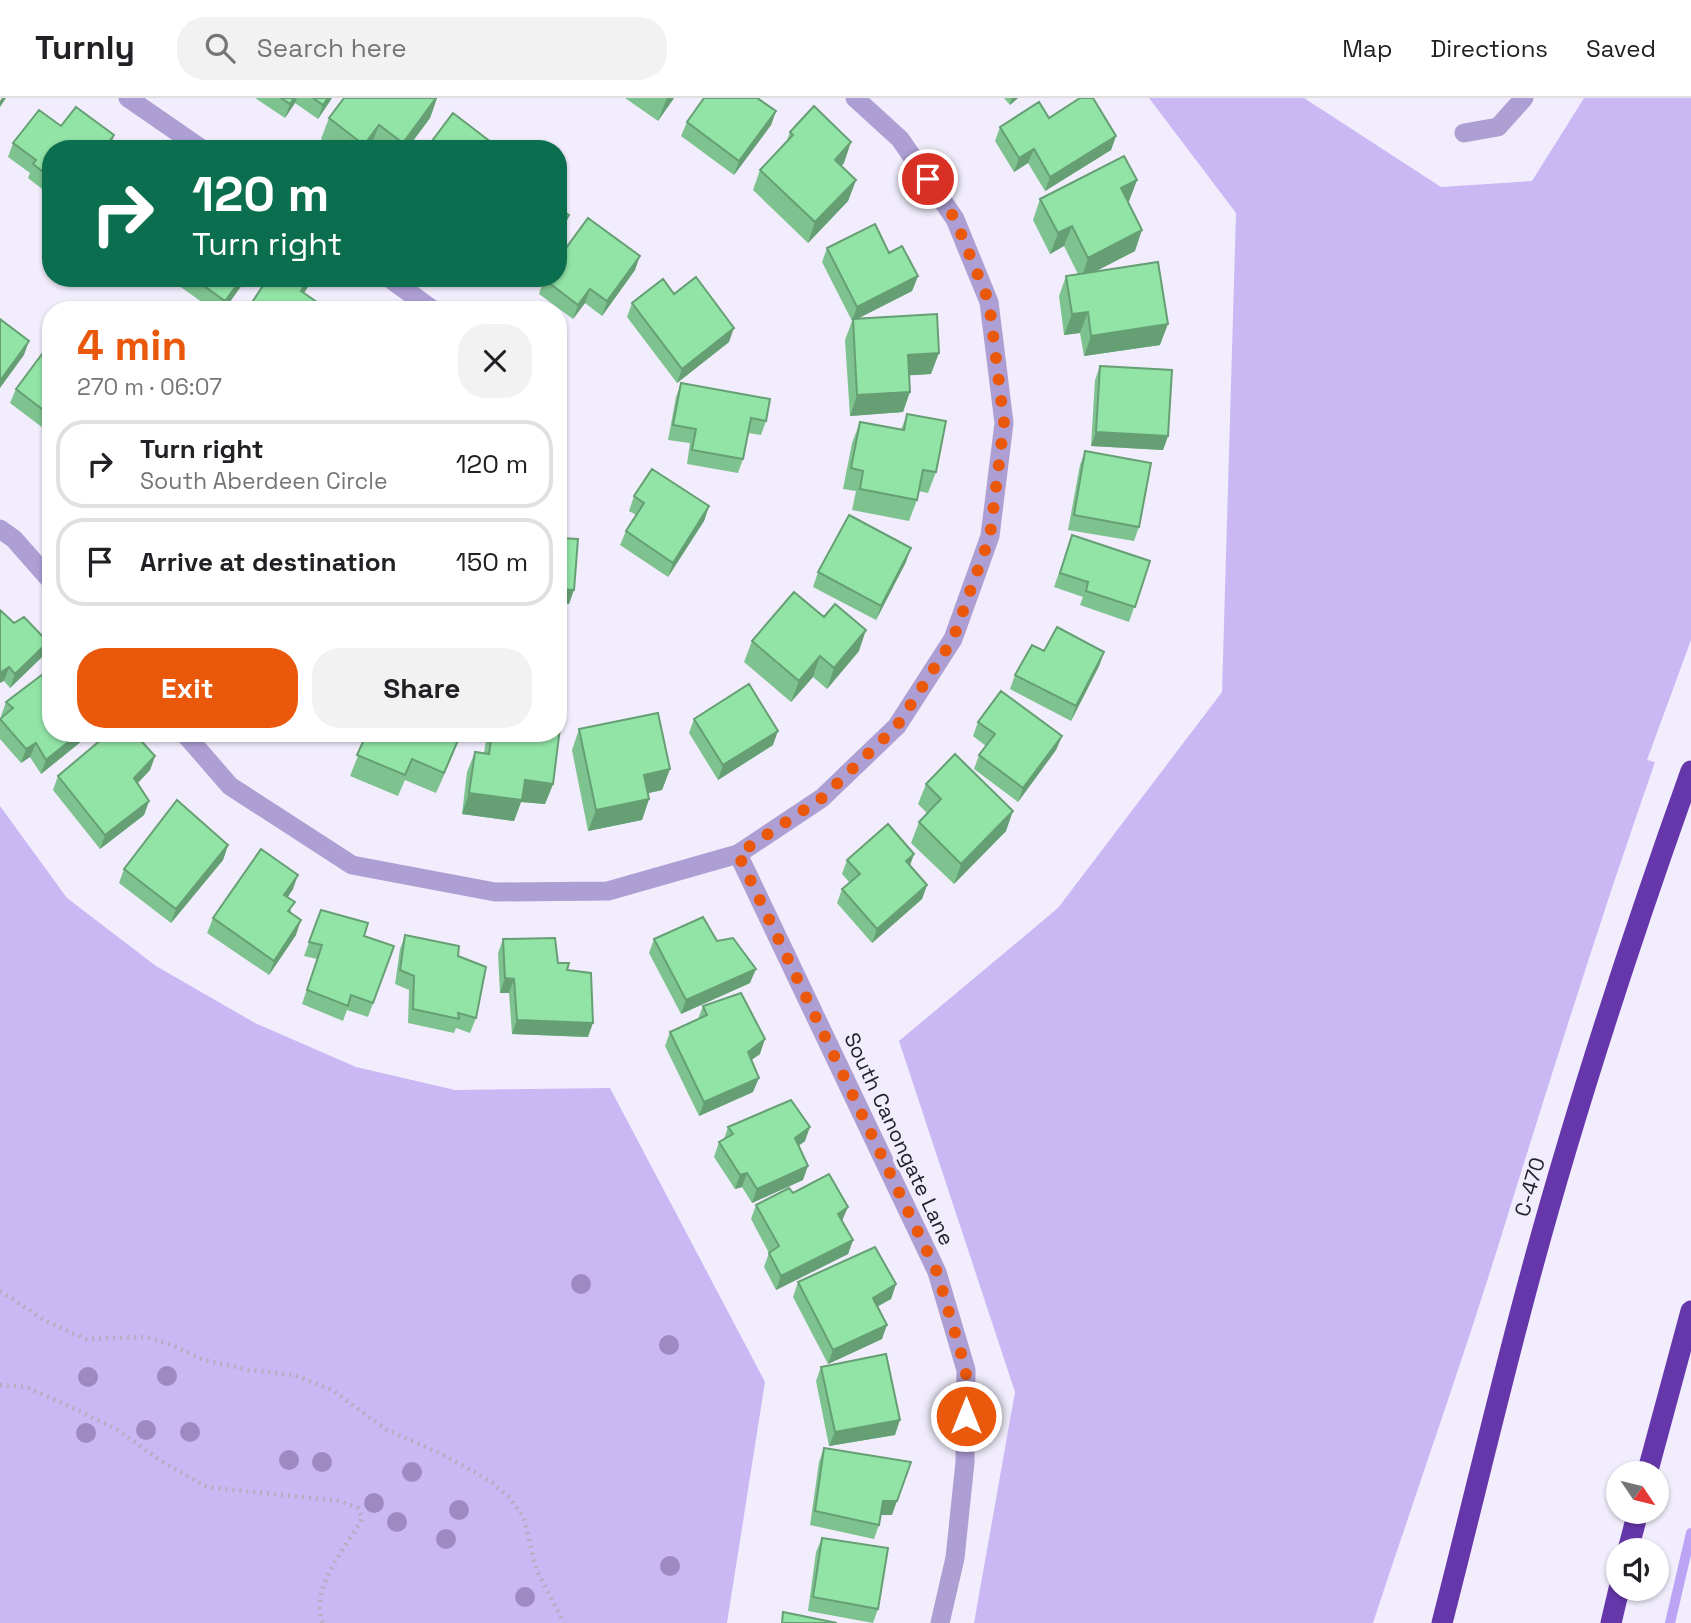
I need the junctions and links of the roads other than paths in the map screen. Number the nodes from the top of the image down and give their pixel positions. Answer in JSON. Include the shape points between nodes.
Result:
{"nodes":[{"id":1,"x":128,"y":98,"type":"edge"},
{"id":2,"x":855,"y":98,"type":"edge"},
{"id":3,"x":1524,"y":98,"type":"edge"},
{"id":4,"x":1464,"y":134,"type":"dead end"},
{"id":5,"x":189,"y":140,"type":"edge"},
{"id":6,"x":401,"y":287,"type":"edge"},
{"id":7,"x":421,"y":301,"type":"edge"},
{"id":8,"x":0,"y":528,"type":"edge"},
{"id":9,"x":42,"y":571,"type":"edge"},
{"id":10,"x":192,"y":742,"type":"edge"},
{"id":11,"x":1691,"y":771,"type":"edge"},
{"id":12,"x":738,"y":854,"type":"junction"},
{"id":13,"x":1691,"y":1311,"type":"edge"},
{"id":14,"x":1651,"y":1461,"type":"edge"},
{"id":15,"x":1616,"y":1601,"type":"edge"},
{"id":16,"x":940,"y":1623,"type":"edge"},
{"id":17,"x":1442,"y":1623,"type":"edge"},
{"id":18,"x":1611,"y":1623,"type":"edge"}],
"edges":[{"from":1,"to":5,"type":"street"},
{"from":2,"to":12,"type":"street","via":[[900,139],[955,219],[989,302],[1004,423],[990,536],[953,639],[897,726],[822,798]]},
{"from":3,"to":4,"type":"street","via":[[1498,127]]},
{"from":6,"to":7,"type":"street"},
{"from":8,"to":9,"type":"street"},
{"from":10,"to":12,"type":"street","via":[[230,786],[352,865],[495,892],[608,891]]},
{"from":11,"to":17,"type":"highway","name":"C-470","via":[[1632,939],[1555,1186]]},
{"from":12,"to":16,"type":"street","name":"South Canongate Lane","via":[[937,1272],[966,1370],[965,1462],[955,1558]]},
{"from":13,"to":14,"type":"highway"},
{"from":15,"to":18,"type":"highway"}]}
